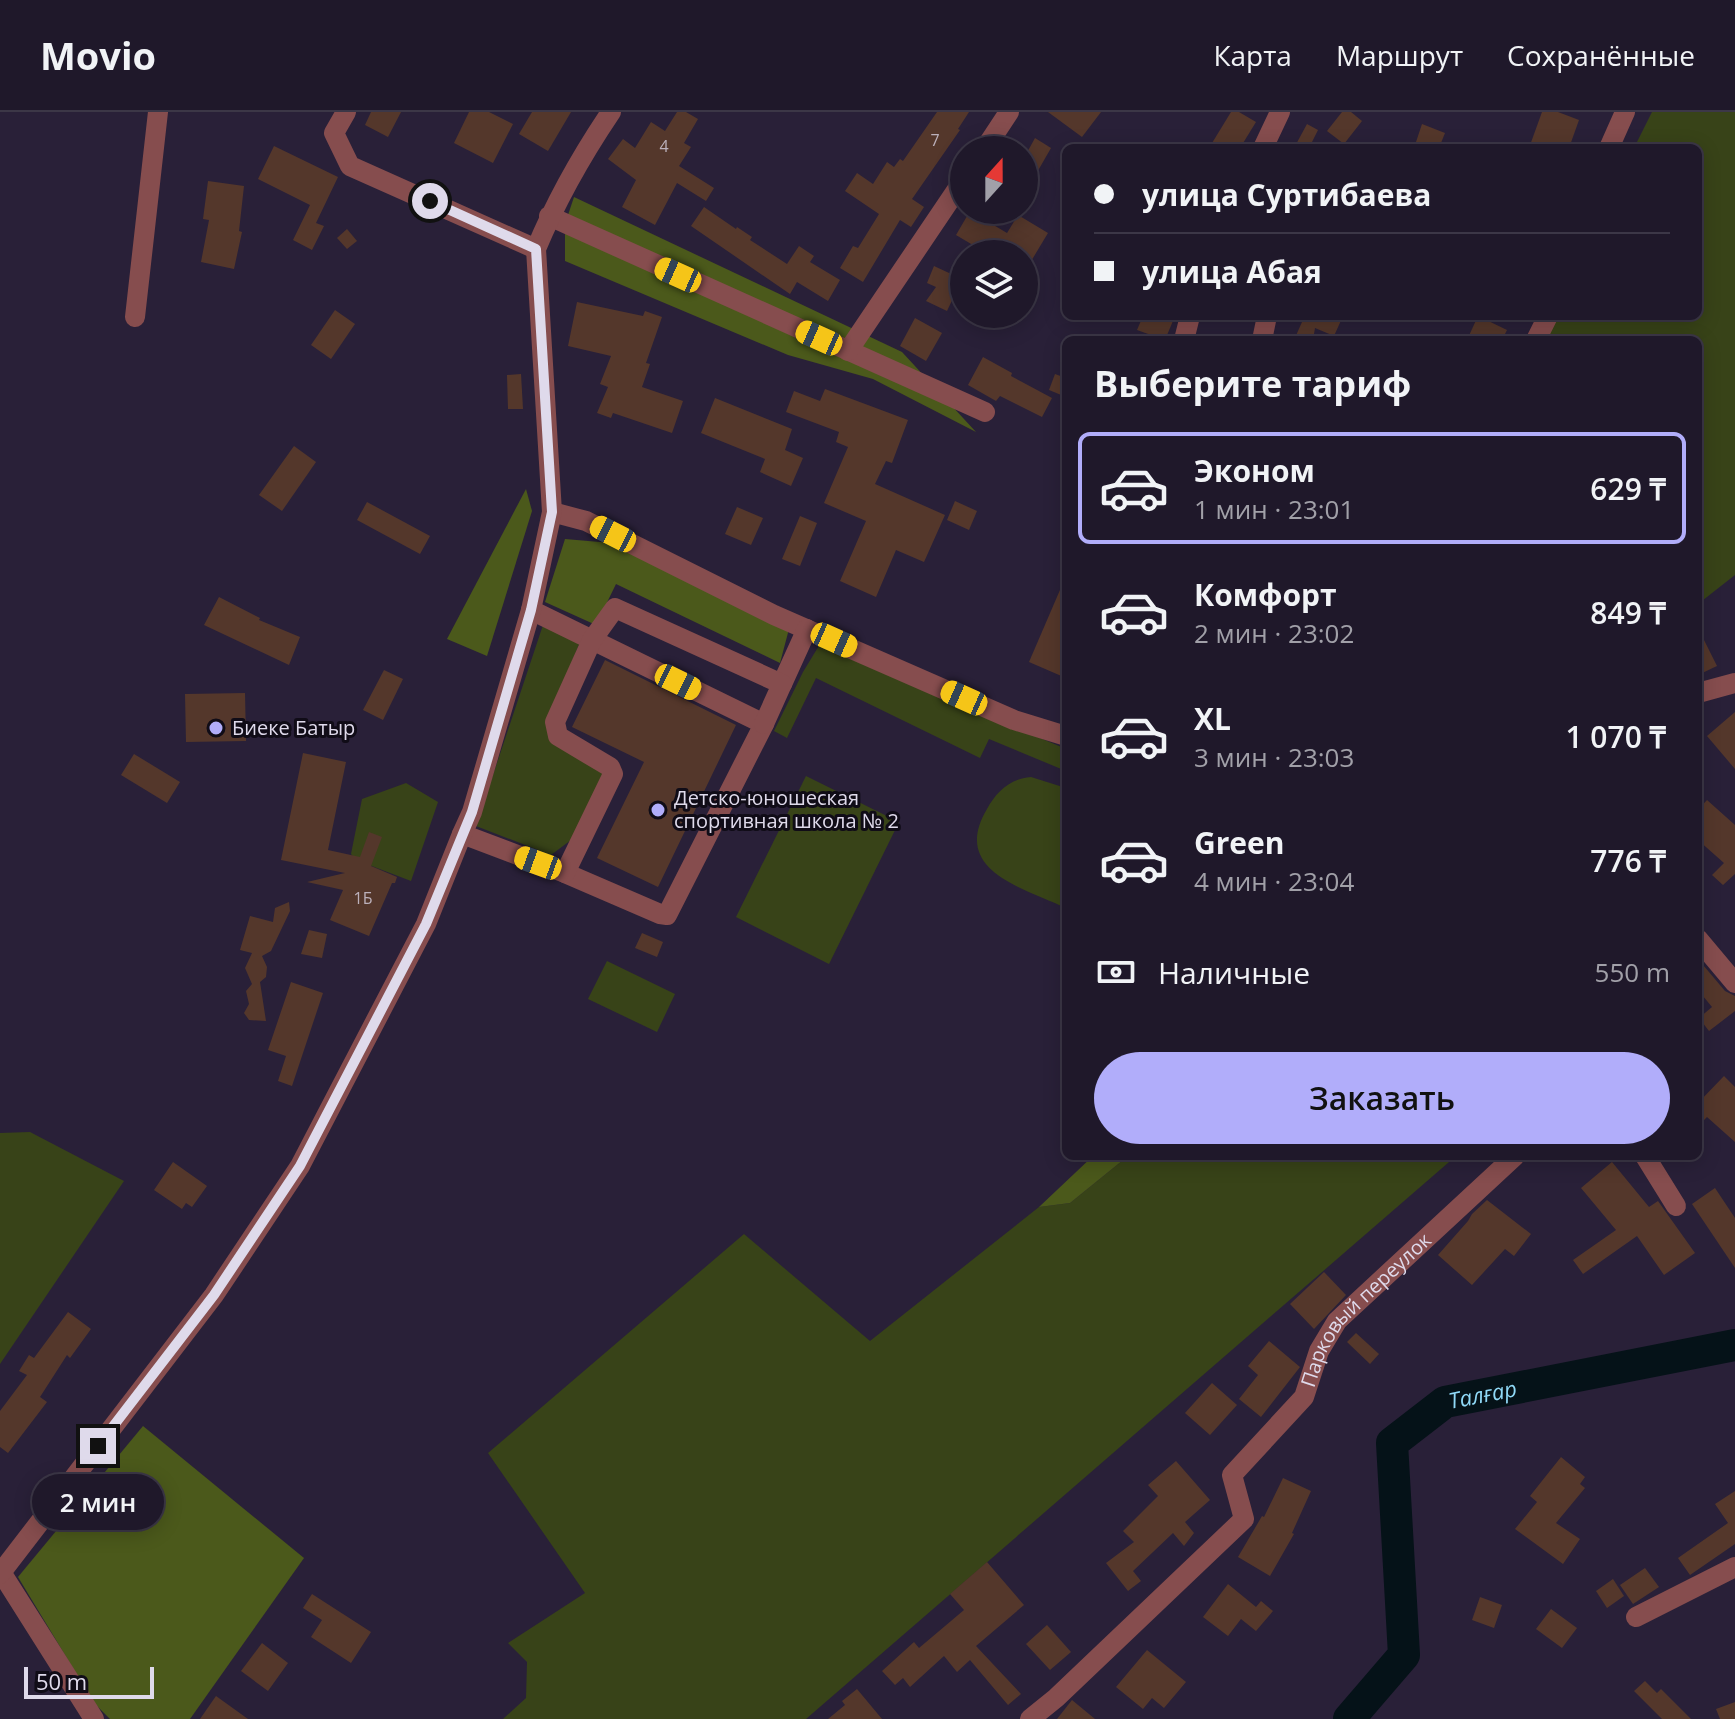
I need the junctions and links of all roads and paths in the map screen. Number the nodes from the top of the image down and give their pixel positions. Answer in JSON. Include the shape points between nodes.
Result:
{"nodes":[{"id":1,"x":158,"y":112,"type":"edge"},
{"id":2,"x":346,"y":112,"type":"edge"},
{"id":3,"x":611,"y":112,"type":"edge"},
{"id":4,"x":1009,"y":112,"type":"edge"},
{"id":5,"x":1280,"y":112,"type":"edge"},
{"id":6,"x":1625,"y":112,"type":"edge"},
{"id":7,"x":993,"y":136,"type":"edge"},
{"id":8,"x":1265,"y":144,"type":"edge"},
{"id":9,"x":1611,"y":144,"type":"edge"},
{"id":10,"x":950,"y":200,"type":"edge"},
{"id":11,"x":549,"y":216,"type":"junction"},
{"id":12,"x":536,"y":249,"type":"junction"},
{"id":13,"x":135,"y":317,"type":"dead end"},
{"id":14,"x":848,"y":351,"type":"junction"},
{"id":15,"x":985,"y":412,"type":"dead end"},
{"id":16,"x":552,"y":512,"type":"junction"},
{"id":17,"x":531,"y":610,"type":"junction"},
{"id":18,"x":807,"y":629,"type":"junction"},
{"id":19,"x":592,"y":640,"type":"junction"},
{"id":20,"x":1735,"y":683,"type":"edge"},
{"id":21,"x":782,"y":684,"type":"junction"},
{"id":22,"x":1702,"y":692,"type":"edge"},
{"id":23,"x":764,"y":724,"type":"junction"},
{"id":24,"x":1062,"y":735,"type":"edge"},
{"id":25,"x":462,"y":834,"type":"junction"},
{"id":26,"x":565,"y":873,"type":"junction"},
{"id":27,"x":1702,"y":944,"type":"edge"},
{"id":28,"x":1735,"y":983,"type":"edge"},
{"id":29,"x":1511,"y":1160,"type":"edge"},
{"id":30,"x":1647,"y":1160,"type":"edge"},
{"id":31,"x":1676,"y":1206,"type":"dead end"},
{"id":32,"x":1735,"y":1567,"type":"edge"},
{"id":33,"x":1,"y":1573,"type":"edge"},
{"id":34,"x":1636,"y":1617,"type":"dead end"},
{"id":35,"x":94,"y":1719,"type":"edge"},
{"id":36,"x":1030,"y":1719,"type":"edge"}],
"edges":[{"from":1,"to":13,"type":"street"},
{"from":2,"to":12,"type":"street","via":[[334,133],[350,166]]},
{"from":3,"to":11,"type":"street"},
{"from":4,"to":7,"type":"street"},
{"from":5,"to":8,"type":"street"},
{"from":6,"to":9,"type":"street"},
{"from":10,"to":14,"type":"street"},
{"from":11,"to":12,"type":"street"},
{"from":11,"to":14,"type":"street"},
{"from":12,"to":16,"type":"street"},
{"from":14,"to":15,"type":"street"},
{"from":16,"to":17,"type":"street"},
{"from":16,"to":18,"type":"street","via":[[586,521]]},
{"from":17,"to":19,"type":"street"},
{"from":17,"to":25,"type":"street"},
{"from":18,"to":21,"type":"street"},
{"from":18,"to":24,"type":"street","via":[[1014,720]]},
{"from":19,"to":21,"type":"street","via":[[615,608]]},
{"from":19,"to":23,"type":"street"},
{"from":19,"to":26,"type":"street","via":[[555,728],[563,741],[610,767],[613,774]]},
{"from":20,"to":22,"type":"street"},
{"from":21,"to":23,"type":"street"},
{"from":23,"to":26,"type":"street","via":[[670,913],[660,914]]},
{"from":25,"to":26,"type":"street"},
{"from":25,"to":33,"type":"street","via":[[426,924],[300,1166],[214,1295]]},
{"from":27,"to":28,"type":"street"},
{"from":29,"to":36,"type":"street","name":"Парковый переулок","via":[[1337,1321],[1319,1351],[1304,1397],[1232,1475],[1244,1519]]},
{"from":30,"to":31,"type":"street"},
{"from":32,"to":34,"type":"street"},
{"from":33,"to":35,"type":"street"}]}
